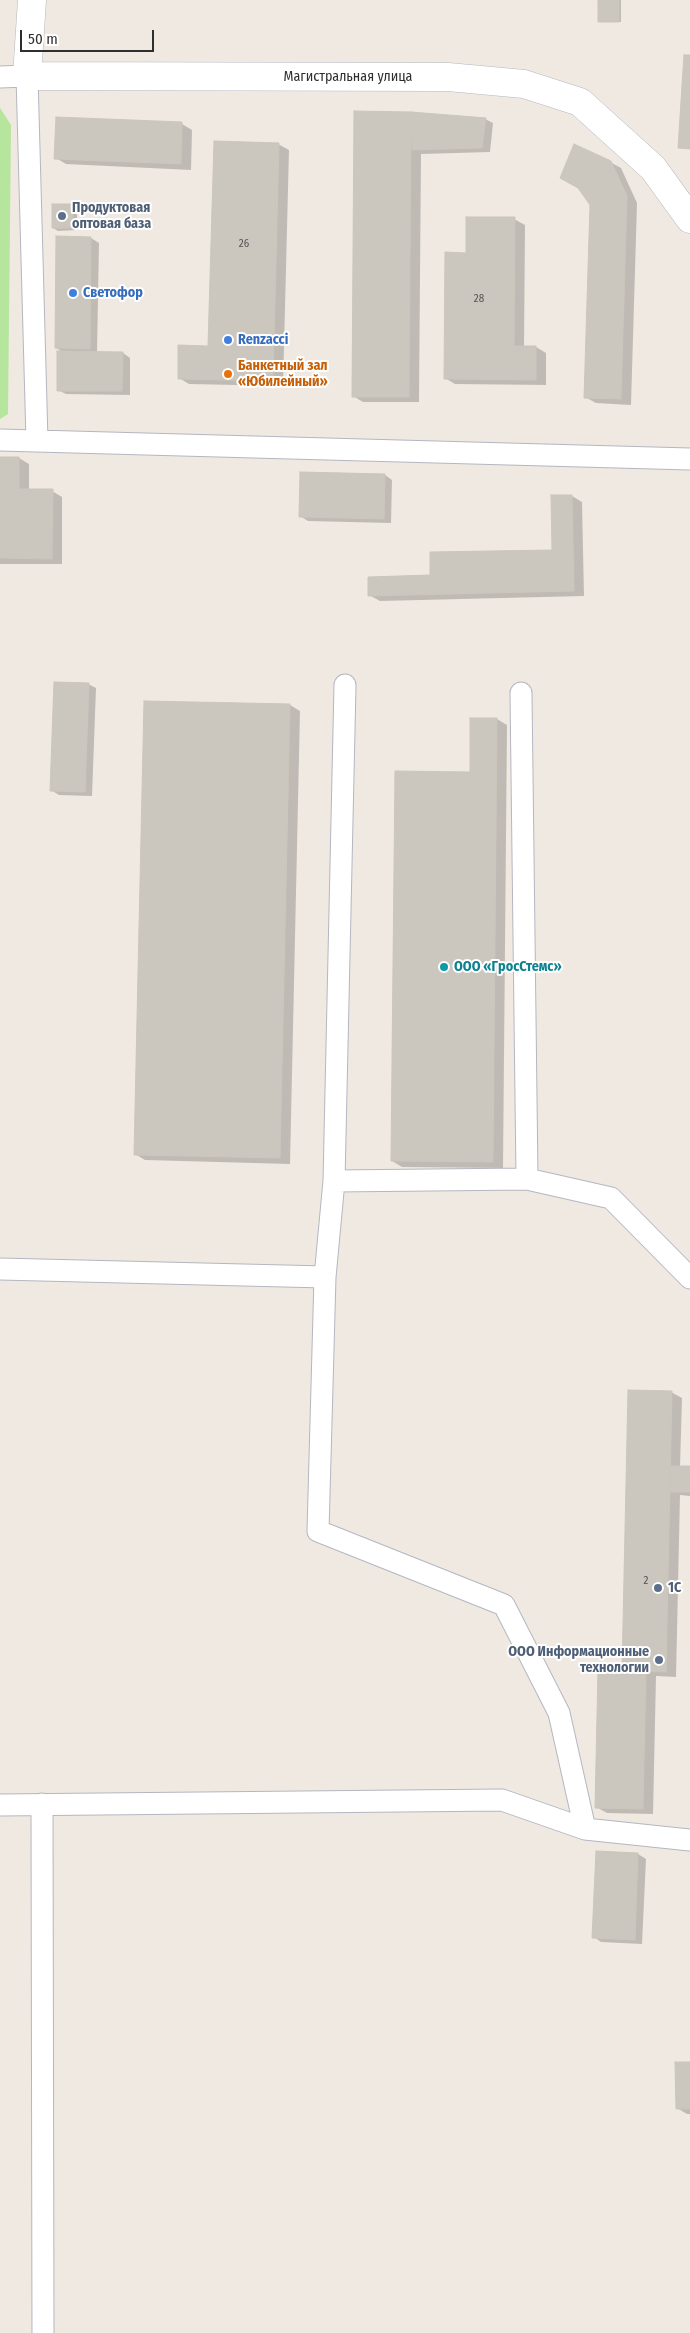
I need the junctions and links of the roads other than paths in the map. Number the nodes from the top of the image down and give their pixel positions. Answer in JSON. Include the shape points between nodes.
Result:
{"nodes":[{"id":1,"x":32,"y":0,"type":"edge"},
{"id":2,"x":27,"y":76,"type":"junction"},
{"id":3,"x":0,"y":77,"type":"edge"},
{"id":4,"x":690,"y":219,"type":"edge"},
{"id":5,"x":0,"y":440,"type":"edge"},
{"id":6,"x":37,"y":441,"type":"junction"},
{"id":7,"x":690,"y":459,"type":"edge"},
{"id":8,"x":345,"y":685,"type":"dead end"},
{"id":9,"x":521,"y":693,"type":"dead end"},
{"id":10,"x":528,"y":1179,"type":"junction"},
{"id":11,"x":334,"y":1181,"type":"junction"},
{"id":12,"x":0,"y":1269,"type":"edge"},
{"id":13,"x":326,"y":1277,"type":"junction"},
{"id":14,"x":690,"y":1278,"type":"edge"},
{"id":15,"x":42,"y":1804,"type":"junction"},
{"id":16,"x":0,"y":1805,"type":"edge"},
{"id":17,"x":585,"y":1829,"type":"junction"},
{"id":18,"x":690,"y":1840,"type":"edge"},
{"id":19,"x":43,"y":2333,"type":"edge"}],
"edges":[{"from":1,"to":2,"type":"main road"},
{"from":2,"to":3,"type":"street"},
{"from":2,"to":4,"type":"main road","name":"Магистральная улица","via":[[448,78],[524,84],[580,102],[654,168]]},
{"from":2,"to":6,"type":"street"},
{"from":5,"to":6,"type":"street"},
{"from":6,"to":7,"type":"street"},
{"from":8,"to":11,"type":"street"},
{"from":9,"to":10,"type":"street"},
{"from":10,"to":11,"type":"street"},
{"from":10,"to":14,"type":"street","via":[[610,1198]]},
{"from":11,"to":13,"type":"street"},
{"from":12,"to":13,"type":"street"},
{"from":13,"to":17,"type":"street","via":[[318,1530],[504,1605],[559,1713]]},
{"from":15,"to":16,"type":"street"},
{"from":15,"to":17,"type":"street","via":[[502,1800]]},
{"from":15,"to":19,"type":"street"},
{"from":17,"to":18,"type":"street"}]}
